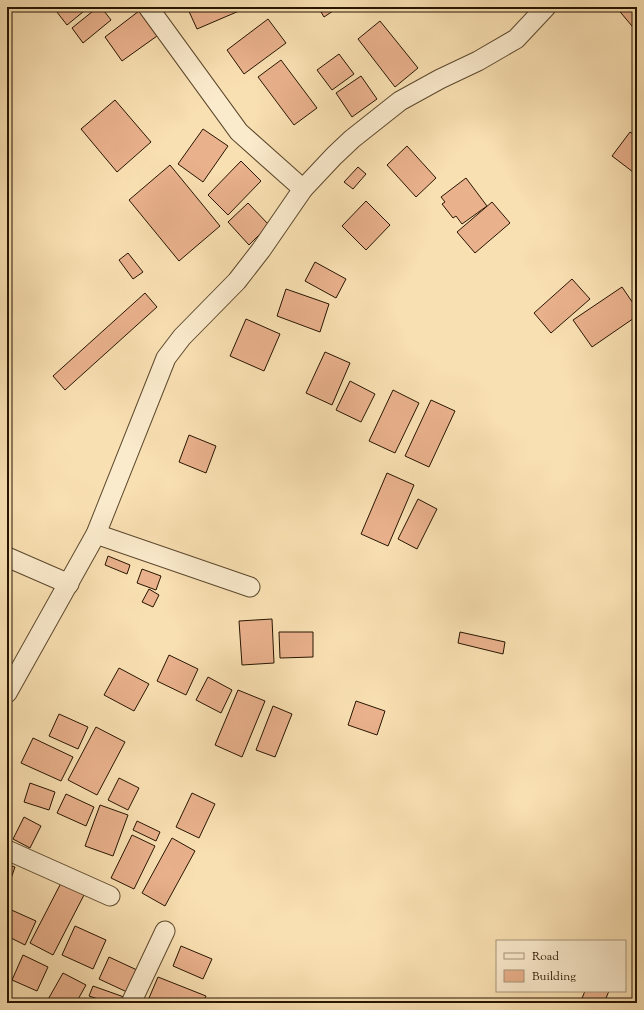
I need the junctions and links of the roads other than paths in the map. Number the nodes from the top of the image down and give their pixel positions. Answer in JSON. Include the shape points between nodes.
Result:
{"nodes":[{"id":1,"x":148,"y":7,"type":"edge"},
{"id":2,"x":546,"y":7,"type":"edge"},
{"id":3,"x":302,"y":188,"type":"junction"},
{"id":4,"x":96,"y":534,"type":"junction"},
{"id":5,"x":7,"y":557,"type":"edge"},
{"id":6,"x":69,"y":584,"type":"junction"},
{"id":7,"x":250,"y":586,"type":"dead end"},
{"id":8,"x":7,"y":693,"type":"edge"},
{"id":9,"x":7,"y":850,"type":"edge"},
{"id":10,"x":110,"y":896,"type":"dead end"},
{"id":11,"x":165,"y":931,"type":"dead end"},
{"id":12,"x":131,"y":1003,"type":"edge"}],
"edges":[{"from":1,"to":3,"type":"street","via":[[239,132]]},
{"from":2,"to":3,"type":"street","via":[[516,38],[400,102],[352,139]]},
{"from":3,"to":4,"type":"street","via":[[237,281],[182,337],[166,358]]},
{"from":4,"to":6,"type":"street"},
{"from":4,"to":7,"type":"street"},
{"from":5,"to":6,"type":"street"},
{"from":6,"to":8,"type":"street"},
{"from":9,"to":10,"type":"street"},
{"from":11,"to":12,"type":"street"}]}
